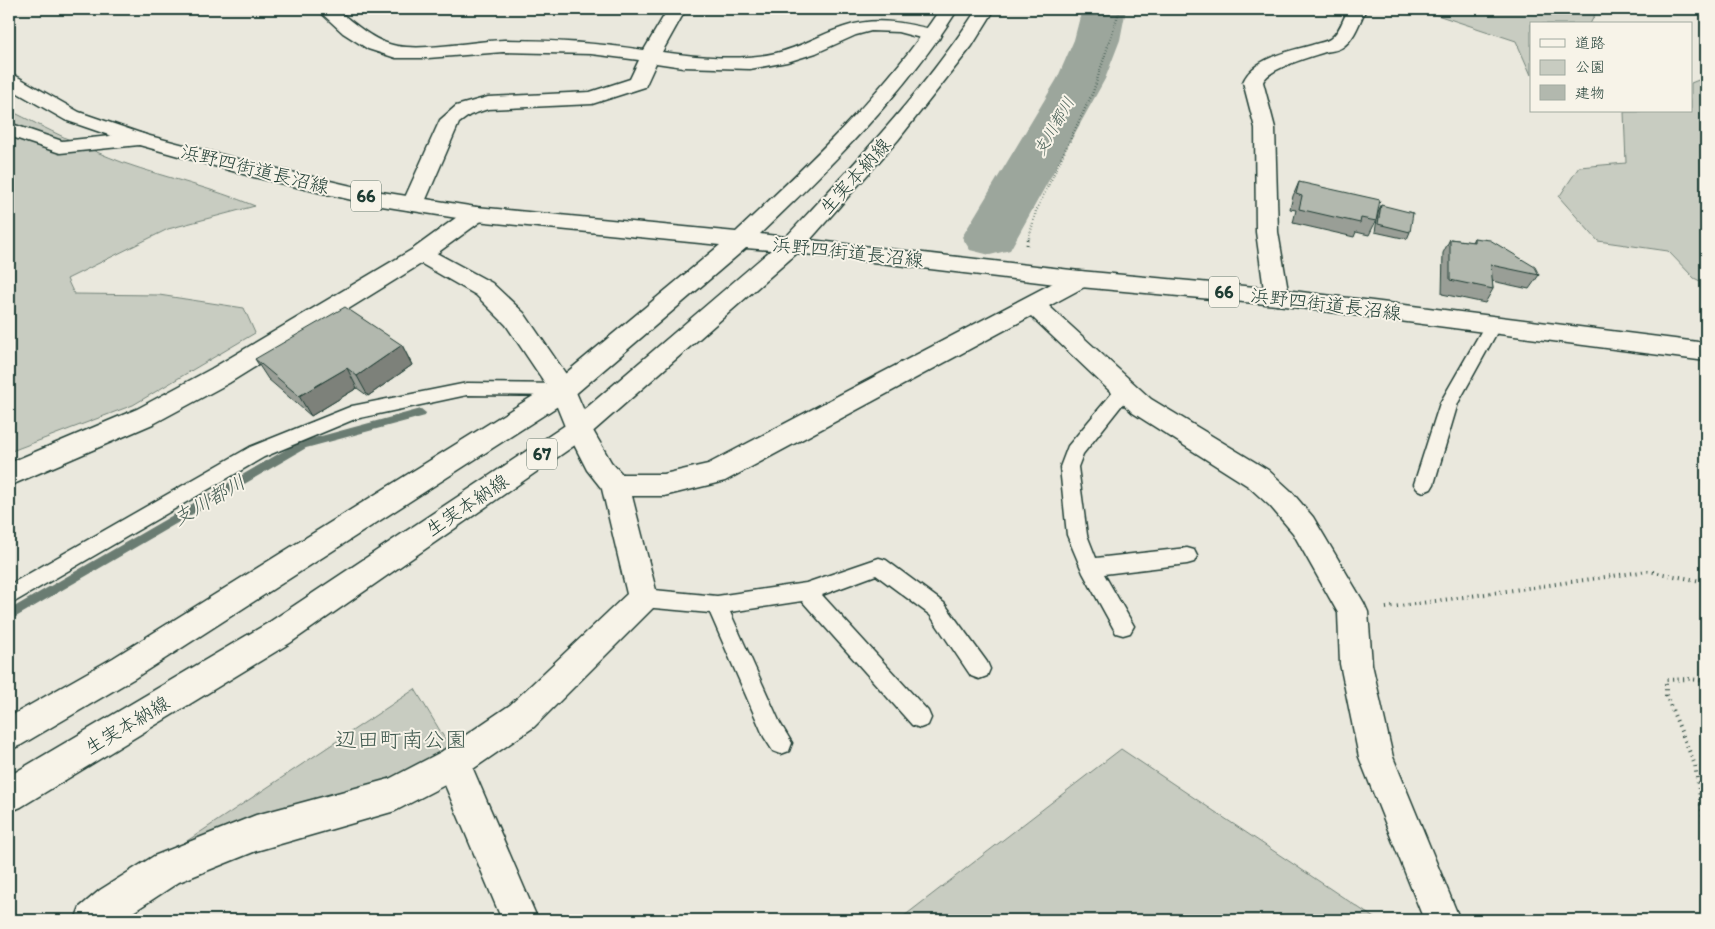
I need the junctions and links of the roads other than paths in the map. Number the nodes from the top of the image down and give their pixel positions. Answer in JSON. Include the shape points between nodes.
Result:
{"nodes":[{"id":1,"x":326,"y":9,"type":"edge"},
{"id":2,"x":677,"y":9,"type":"edge"},
{"id":3,"x":949,"y":9,"type":"edge"},
{"id":4,"x":986,"y":9,"type":"edge"},
{"id":5,"x":1357,"y":9,"type":"edge"},
{"id":6,"x":932,"y":35,"type":"junction"},
{"id":7,"x":650,"y":56,"type":"junction"},
{"id":8,"x":9,"y":80,"type":"edge"},
{"id":9,"x":9,"y":129,"type":"edge"},
{"id":10,"x":139,"y":139,"type":"junction"},
{"id":11,"x":413,"y":204,"type":"junction"},
{"id":12,"x":476,"y":214,"type":"junction"},
{"id":13,"x":741,"y":240,"type":"junction"},
{"id":14,"x":792,"y":245,"type":"junction"},
{"id":15,"x":421,"y":254,"type":"junction"},
{"id":16,"x":1080,"y":279,"type":"junction"},
{"id":17,"x":1277,"y":297,"type":"junction"},
{"id":18,"x":1033,"y":304,"type":"junction"},
{"id":19,"x":1493,"y":325,"type":"junction"},
{"id":20,"x":1706,"y":352,"type":"edge"},
{"id":21,"x":562,"y":390,"type":"junction"},
{"id":22,"x":1124,"y":391,"type":"junction"},
{"id":23,"x":579,"y":429,"type":"junction"},
{"id":24,"x":9,"y":475,"type":"edge"},
{"id":25,"x":1424,"y":484,"type":"dead end"},
{"id":26,"x":615,"y":485,"type":"junction"},
{"id":27,"x":1187,"y":556,"type":"dead end"},
{"id":28,"x":1090,"y":567,"type":"junction"},
{"id":29,"x":806,"y":592,"type":"junction"},
{"id":30,"x":9,"y":595,"type":"edge"},
{"id":31,"x":643,"y":598,"type":"junction"},
{"id":32,"x":717,"y":605,"type":"junction"},
{"id":33,"x":1123,"y":626,"type":"dead end"},
{"id":34,"x":979,"y":669,"type":"dead end"},
{"id":35,"x":920,"y":718,"type":"dead end"},
{"id":36,"x":9,"y":734,"type":"edge"},
{"id":37,"x":781,"y":743,"type":"dead end"},
{"id":38,"x":453,"y":763,"type":"junction"},
{"id":39,"x":9,"y":795,"type":"edge"},
{"id":40,"x":93,"y":920,"type":"edge"},
{"id":41,"x":520,"y":920,"type":"edge"},
{"id":42,"x":1442,"y":920,"type":"edge"}],
"edges":[{"from":1,"to":7,"type":"street","via":[[375,45],[396,52],[503,46],[591,48]]},
{"from":2,"to":7,"type":"street"},
{"from":3,"to":6,"type":"street","name":"生実本納線","number":"67"},
{"from":4,"to":14,"type":"street","name":"生実本納線","number":"67","via":[[965,42],[891,136]]},
{"from":5,"to":17,"type":"street","via":[[1337,43],[1265,68],[1256,74],[1253,82],[1265,128],[1267,232]]},
{"from":6,"to":7,"type":"street","via":[[898,27],[871,26],[780,58],[750,63],[683,62]]},
{"from":6,"to":13,"type":"street","name":"生実本納線","number":"67","via":[[888,90],[823,160]]},
{"from":7,"to":11,"type":"street","via":[[638,83],[592,98],[473,104],[460,111],[450,120]]},
{"from":8,"to":10,"type":"street","name":"浜野四街道長沼線","number":"66","via":[[72,116]]},
{"from":9,"to":10,"type":"street","via":[[60,147]]},
{"from":10,"to":11,"type":"street","name":"浜野四街道長沼線","number":"66","via":[[271,174]]},
{"from":11,"to":12,"type":"street","name":"浜野四街道長沼線","number":"66"},
{"from":12,"to":13,"type":"street","name":"浜野四街道長沼線","number":"66"},
{"from":12,"to":15,"type":"street"},
{"from":13,"to":14,"type":"street","name":"浜野四街道長沼線","number":"66"},
{"from":13,"to":21,"type":"street","name":"生実本納線","number":"67"},
{"from":14,"to":16,"type":"street","name":"浜野四街道長沼線","number":"66"},
{"from":14,"to":23,"type":"street","name":"生実本納線","number":"67"},
{"from":15,"to":21,"type":"street","via":[[484,290],[515,319]]},
{"from":15,"to":24,"type":"street","via":[[220,376],[146,416]]},
{"from":16,"to":17,"type":"street","name":"浜野四街道長沼線","number":"66"},
{"from":16,"to":18,"type":"street"},
{"from":17,"to":19,"type":"street","name":"浜野四街道長沼線","number":"66"},
{"from":18,"to":22,"type":"street"},
{"from":18,"to":26,"type":"street","via":[[715,473],[664,485]]},
{"from":19,"to":20,"type":"street","name":"浜野四街道長沼線","number":"66"},
{"from":19,"to":25,"type":"lane","via":[[1449,403]]},
{"from":21,"to":23,"type":"street"},
{"from":21,"to":30,"type":"lane","via":[[467,389],[352,413],[257,452]]},
{"from":21,"to":36,"type":"street","name":"生実本納線","number":"67","via":[[149,653]]},
{"from":22,"to":28,"type":"lane","via":[[1075,450],[1069,467],[1077,535]]},
{"from":22,"to":42,"type":"street","via":[[1142,406],[1258,478],[1303,525],[1353,612],[1356,664],[1376,757]]},
{"from":23,"to":26,"type":"street","via":[[602,470]]},
{"from":23,"to":39,"type":"street","name":"生実本納線","number":"67","via":[[279,634]]},
{"from":26,"to":31,"type":"street"},
{"from":27,"to":28,"type":"lane"},
{"from":28,"to":33,"type":"lane"},
{"from":29,"to":32,"type":"lane"},
{"from":29,"to":34,"type":"lane","via":[[879,566],[937,609]]},
{"from":29,"to":35,"type":"lane"},
{"from":31,"to":32,"type":"lane"},
{"from":31,"to":38,"type":"street","via":[[522,716]]},
{"from":32,"to":37,"type":"lane","via":[[772,730]]},
{"from":38,"to":40,"type":"street","via":[[395,794],[256,833],[167,869],[113,903]]},
{"from":38,"to":41,"type":"street"}]}
